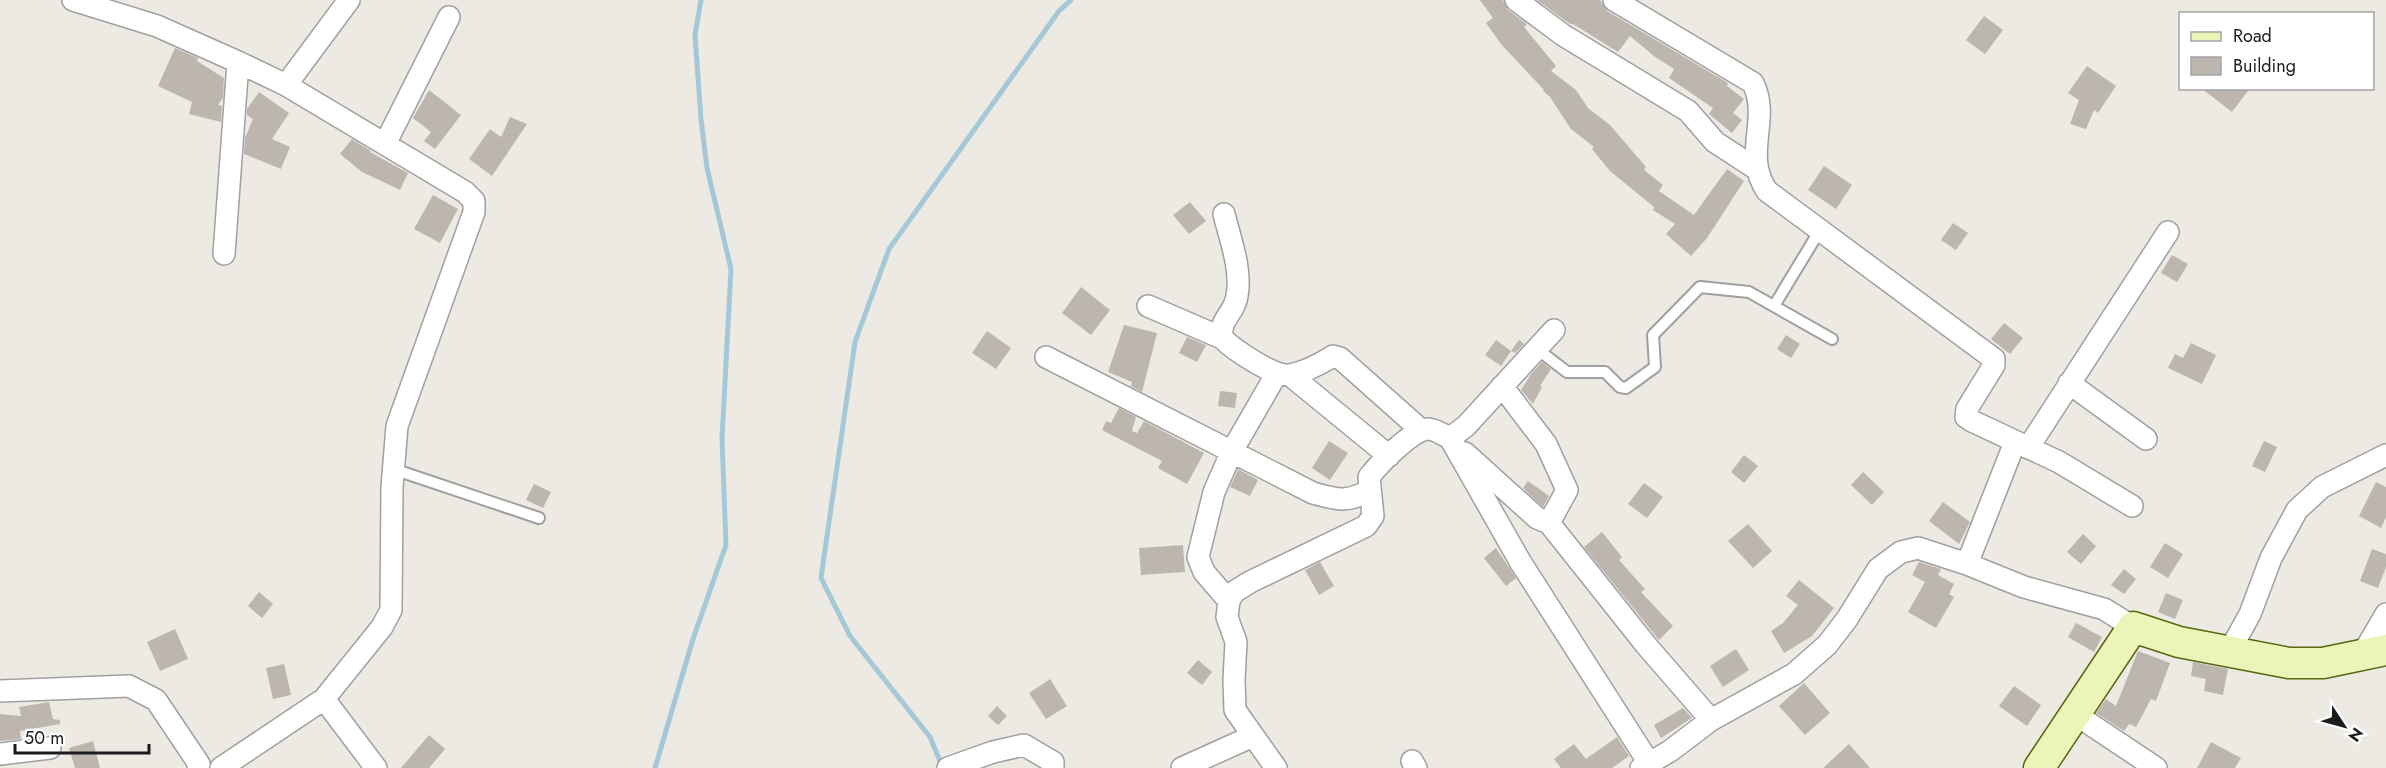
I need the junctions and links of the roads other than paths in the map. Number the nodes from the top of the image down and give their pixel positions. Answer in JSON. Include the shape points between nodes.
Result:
{"nodes":[{"id":1,"x":73,"y":0,"type":"edge"},
{"id":2,"x":349,"y":0,"type":"edge"},
{"id":3,"x":1516,"y":0,"type":"edge"},
{"id":4,"x":1614,"y":0,"type":"edge"},
{"id":5,"x":449,"y":17,"type":"dead end"},
{"id":6,"x":238,"y":62,"type":"junction"},
{"id":7,"x":286,"y":85,"type":"junction"},
{"id":8,"x":384,"y":144,"type":"junction"},
{"id":9,"x":1755,"y":168,"type":"junction"},
{"id":10,"x":1224,"y":214,"type":"dead end"},
{"id":11,"x":1820,"y":230,"type":"junction"},
{"id":12,"x":2168,"y":232,"type":"dead end"},
{"id":13,"x":224,"y":254,"type":"dead end"},
{"id":14,"x":1148,"y":306,"type":"dead end"},
{"id":15,"x":1774,"y":306,"type":"junction"},
{"id":16,"x":1554,"y":330,"type":"dead end"},
{"id":17,"x":1222,"y":338,"type":"junction"},
{"id":18,"x":1832,"y":339,"type":"dead end"},
{"id":19,"x":1537,"y":349,"type":"junction"},
{"id":20,"x":1047,"y":357,"type":"dead end"},
{"id":21,"x":1284,"y":374,"type":"junction"},
{"id":22,"x":2069,"y":384,"type":"junction"},
{"id":23,"x":1502,"y":386,"type":"junction"},
{"id":24,"x":1421,"y":430,"type":"junction"},
{"id":25,"x":1450,"y":438,"type":"junction"},
{"id":26,"x":2146,"y":439,"type":"dead end"},
{"id":27,"x":2021,"y":445,"type":"junction"},
{"id":28,"x":1232,"y":451,"type":"junction"},
{"id":29,"x":1389,"y":456,"type":"junction"},
{"id":30,"x":2386,"y":456,"type":"edge"},
{"id":31,"x":393,"y":469,"type":"junction"},
{"id":32,"x":1370,"y":490,"type":"junction"},
{"id":33,"x":2132,"y":506,"type":"dead end"},
{"id":34,"x":539,"y":518,"type":"dead end"},
{"id":35,"x":1549,"y":523,"type":"junction"},
{"id":36,"x":1967,"y":564,"type":"junction"},
{"id":37,"x":1229,"y":601,"type":"junction"},
{"id":38,"x":2386,"y":614,"type":"edge"},
{"id":39,"x":2133,"y":627,"type":"junction"},
{"id":40,"x":2229,"y":652,"type":"junction"},
{"id":41,"x":2374,"y":653,"type":"edge"},
{"id":42,"x":0,"y":691,"type":"edge"},
{"id":43,"x":324,"y":699,"type":"junction"},
{"id":44,"x":2075,"y":714,"type":"junction"},
{"id":45,"x":1711,"y":720,"type":"junction"},
{"id":46,"x":1253,"y":736,"type":"junction"},
{"id":47,"x":50,"y":748,"type":"dead end"},
{"id":48,"x":0,"y":754,"type":"edge"},
{"id":49,"x":360,"y":758,"type":"edge"},
{"id":50,"x":1645,"y":765,"type":"edge"},
{"id":51,"x":198,"y":768,"type":"edge"},
{"id":52,"x":221,"y":768,"type":"edge"},
{"id":53,"x":376,"y":768,"type":"edge"},
{"id":54,"x":948,"y":768,"type":"edge"},
{"id":55,"x":1053,"y":768,"type":"edge"},
{"id":56,"x":1182,"y":768,"type":"edge"},
{"id":57,"x":1276,"y":768,"type":"edge"},
{"id":58,"x":2039,"y":768,"type":"edge"},
{"id":59,"x":2156,"y":768,"type":"edge"}],
"edges":[{"from":1,"to":6,"type":"street","via":[[157,26]]},
{"from":2,"to":7,"type":"street"},
{"from":3,"to":9,"type":"street","via":[[1563,35],[1688,111],[1716,142]]},
{"from":4,"to":9,"type":"street","via":[[1753,83],[1760,97]]},
{"from":5,"to":8,"type":"street"},
{"from":6,"to":7,"type":"street"},
{"from":6,"to":13,"type":"street"},
{"from":7,"to":8,"type":"street"},
{"from":8,"to":31,"type":"street","via":[[474,201],[474,212],[397,426]]},
{"from":9,"to":11,"type":"street","via":[[1767,191]]},
{"from":10,"to":17,"type":"street","via":[[1238,274],[1237,298],[1220,328]]},
{"from":11,"to":15,"type":"lane"},
{"from":11,"to":27,"type":"street","via":[[1994,358],[1994,365],[1966,417]]},
{"from":12,"to":22,"type":"street"},
{"from":14,"to":17,"type":"street"},
{"from":15,"to":18,"type":"lane"},
{"from":15,"to":19,"type":"lane","via":[[1749,292],[1700,286],[1653,335],[1655,367],[1626,388],[1605,372],[1567,372]]},
{"from":16,"to":19,"type":"street"},
{"from":17,"to":21,"type":"street"},
{"from":19,"to":23,"type":"street"},
{"from":20,"to":28,"type":"street"},
{"from":21,"to":24,"type":"street","via":[[1333,356],[1340,358]]},
{"from":21,"to":28,"type":"street"},
{"from":21,"to":29,"type":"street"},
{"from":22,"to":26,"type":"street"},
{"from":22,"to":27,"type":"street"},
{"from":23,"to":25,"type":"street"},
{"from":23,"to":35,"type":"street","via":[[1546,444],[1567,489]]},
{"from":24,"to":25,"type":"street","via":[[1431,428]]},
{"from":24,"to":29,"type":"street"},
{"from":25,"to":35,"type":"street","via":[[1514,499]]},
{"from":25,"to":50,"type":"street","via":[[1521,563]]},
{"from":27,"to":33,"type":"street","via":[[2059,462]]},
{"from":27,"to":36,"type":"street"},
{"from":28,"to":32,"type":"street","via":[[1313,493],[1338,500],[1356,498]]},
{"from":28,"to":37,"type":"street","via":[[1214,492],[1198,557],[1204,572]]},
{"from":29,"to":32,"type":"street","via":[[1369,477]]},
{"from":30,"to":40,"type":"street","via":[[2322,487],[2296,510]]},
{"from":31,"to":34,"type":"lane"},
{"from":31,"to":43,"type":"street","via":[[391,610],[382,627]]},
{"from":32,"to":37,"type":"street","via":[[1373,516],[1366,526],[1250,582],[1234,592]]},
{"from":35,"to":45,"type":"street"},
{"from":36,"to":39,"type":"street","via":[[2024,587],[2104,609]]},
{"from":36,"to":45,"type":"street","via":[[1918,548],[1901,552],[1878,569],[1827,645],[1794,674]]},
{"from":37,"to":46,"type":"street","via":[[1227,617],[1236,642],[1235,710]]},
{"from":38,"to":41,"type":"street"},
{"from":39,"to":40,"type":"street"},
{"from":39,"to":44,"type":"street"},
{"from":40,"to":41,"type":"street","via":[[2289,663],[2323,663]]},
{"from":42,"to":51,"type":"street","via":[[129,686],[156,700]]},
{"from":43,"to":49,"type":"street"},
{"from":43,"to":52,"type":"street"},
{"from":44,"to":58,"type":"street"},
{"from":44,"to":59,"type":"street"},
{"from":45,"to":50,"type":"street"},
{"from":46,"to":56,"type":"street"},
{"from":46,"to":57,"type":"street"},
{"from":47,"to":48,"type":"street"},
{"from":49,"to":53,"type":"street"},
{"from":54,"to":55,"type":"street","via":[[1024,745],[1053,762]]}]}
